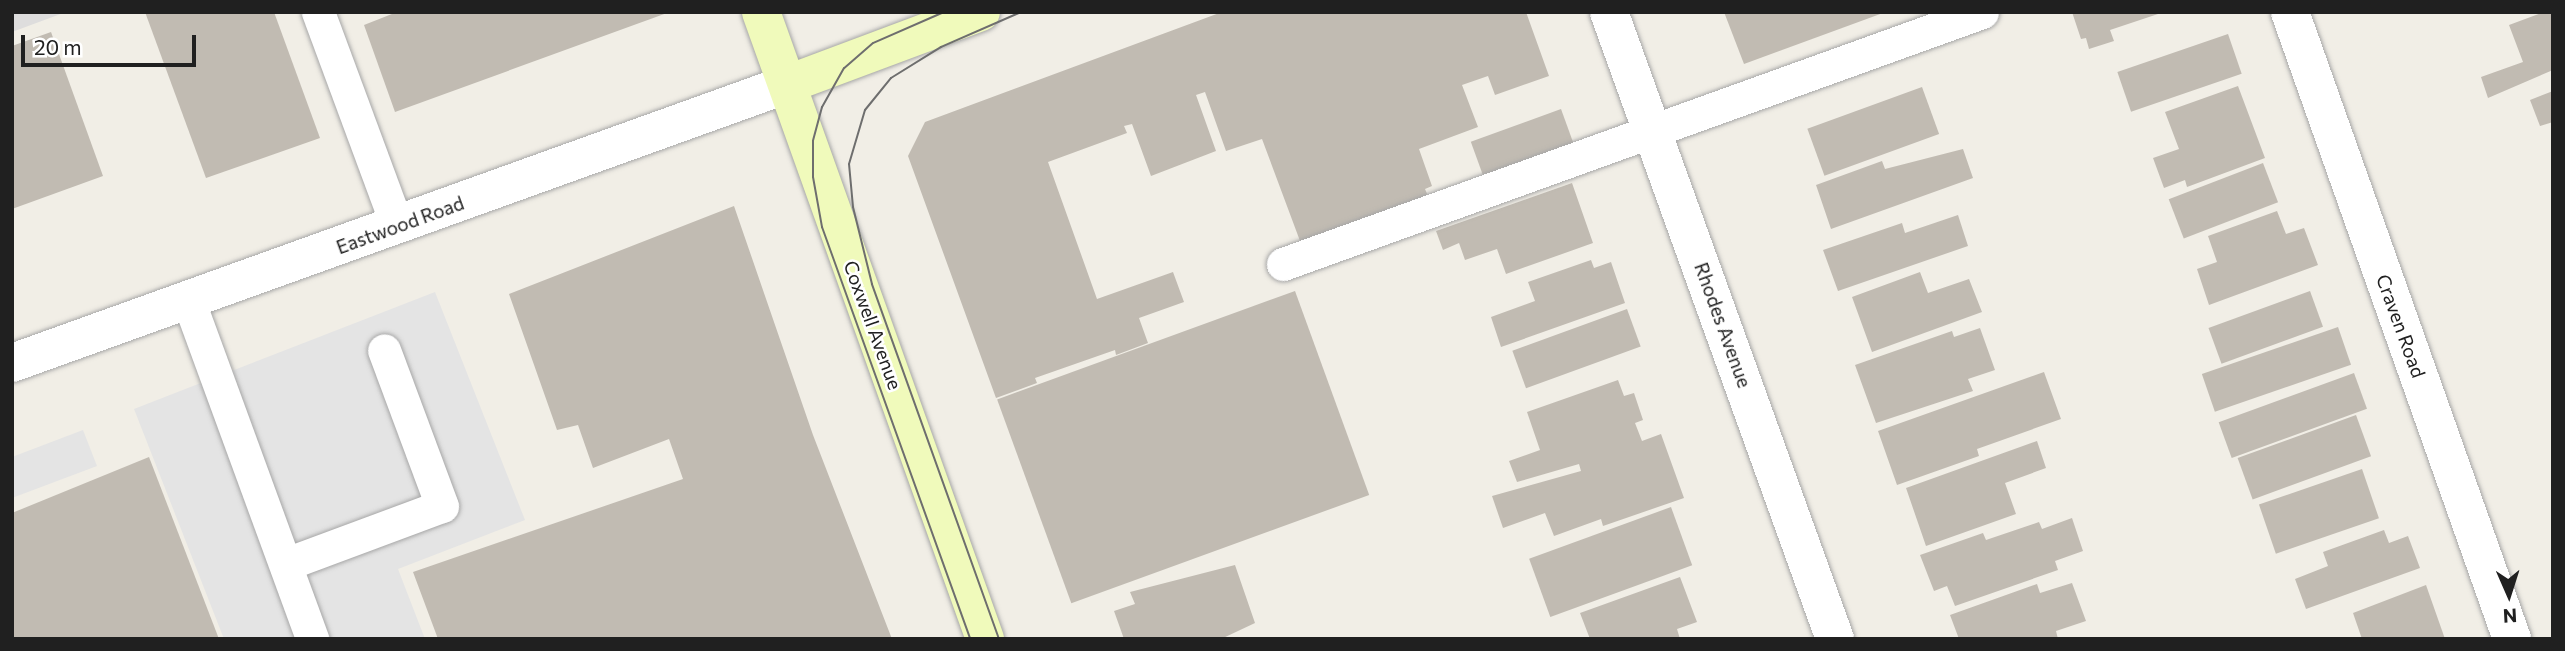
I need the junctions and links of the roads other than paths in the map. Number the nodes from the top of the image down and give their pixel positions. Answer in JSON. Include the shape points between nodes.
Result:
{"nodes":[{"id":1,"x":318,"y":12,"type":"edge"},
{"id":2,"x":761,"y":12,"type":"edge"},
{"id":3,"x":981,"y":12,"type":"edge"},
{"id":4,"x":1609,"y":12,"type":"edge"},
{"id":5,"x":1982,"y":12,"type":"edge"},
{"id":6,"x":2290,"y":12,"type":"edge"},
{"id":7,"x":788,"y":84,"type":"junction"},
{"id":8,"x":1653,"y":131,"type":"junction"},
{"id":9,"x":397,"y":226,"type":"junction"},
{"id":10,"x":1283,"y":264,"type":"dead end"},
{"id":11,"x":189,"y":302,"type":"junction"},
{"id":12,"x":384,"y":350,"type":"dead end"},
{"id":13,"x":12,"y":363,"type":"edge"},
{"id":14,"x":286,"y":564,"type":"junction"},
{"id":15,"x":312,"y":639,"type":"edge"},
{"id":16,"x":985,"y":639,"type":"edge"},
{"id":17,"x":1835,"y":639,"type":"edge"},
{"id":18,"x":2512,"y":639,"type":"edge"}],
"edges":[{"from":1,"to":9,"type":"lane"},
{"from":2,"to":7,"type":"main road","name":"Coxwell Avenue"},
{"from":3,"to":7,"type":"main road"},
{"from":4,"to":8,"type":"street","name":"Rhodes Avenue"},
{"from":5,"to":8,"type":"lane"},
{"from":6,"to":18,"type":"street","name":"Craven Road"},
{"from":7,"to":9,"type":"street","name":"Eastwood Road"},
{"from":7,"to":16,"type":"main road","name":"Coxwell Avenue"},
{"from":8,"to":10,"type":"lane"},
{"from":8,"to":17,"type":"street","name":"Rhodes Avenue"},
{"from":9,"to":11,"type":"street","name":"Eastwood Road"},
{"from":11,"to":13,"type":"street","name":"Eastwood Road"},
{"from":11,"to":14,"type":"lane"},
{"from":12,"to":14,"type":"lane","via":[[442,506]]},
{"from":14,"to":15,"type":"lane"}]}
